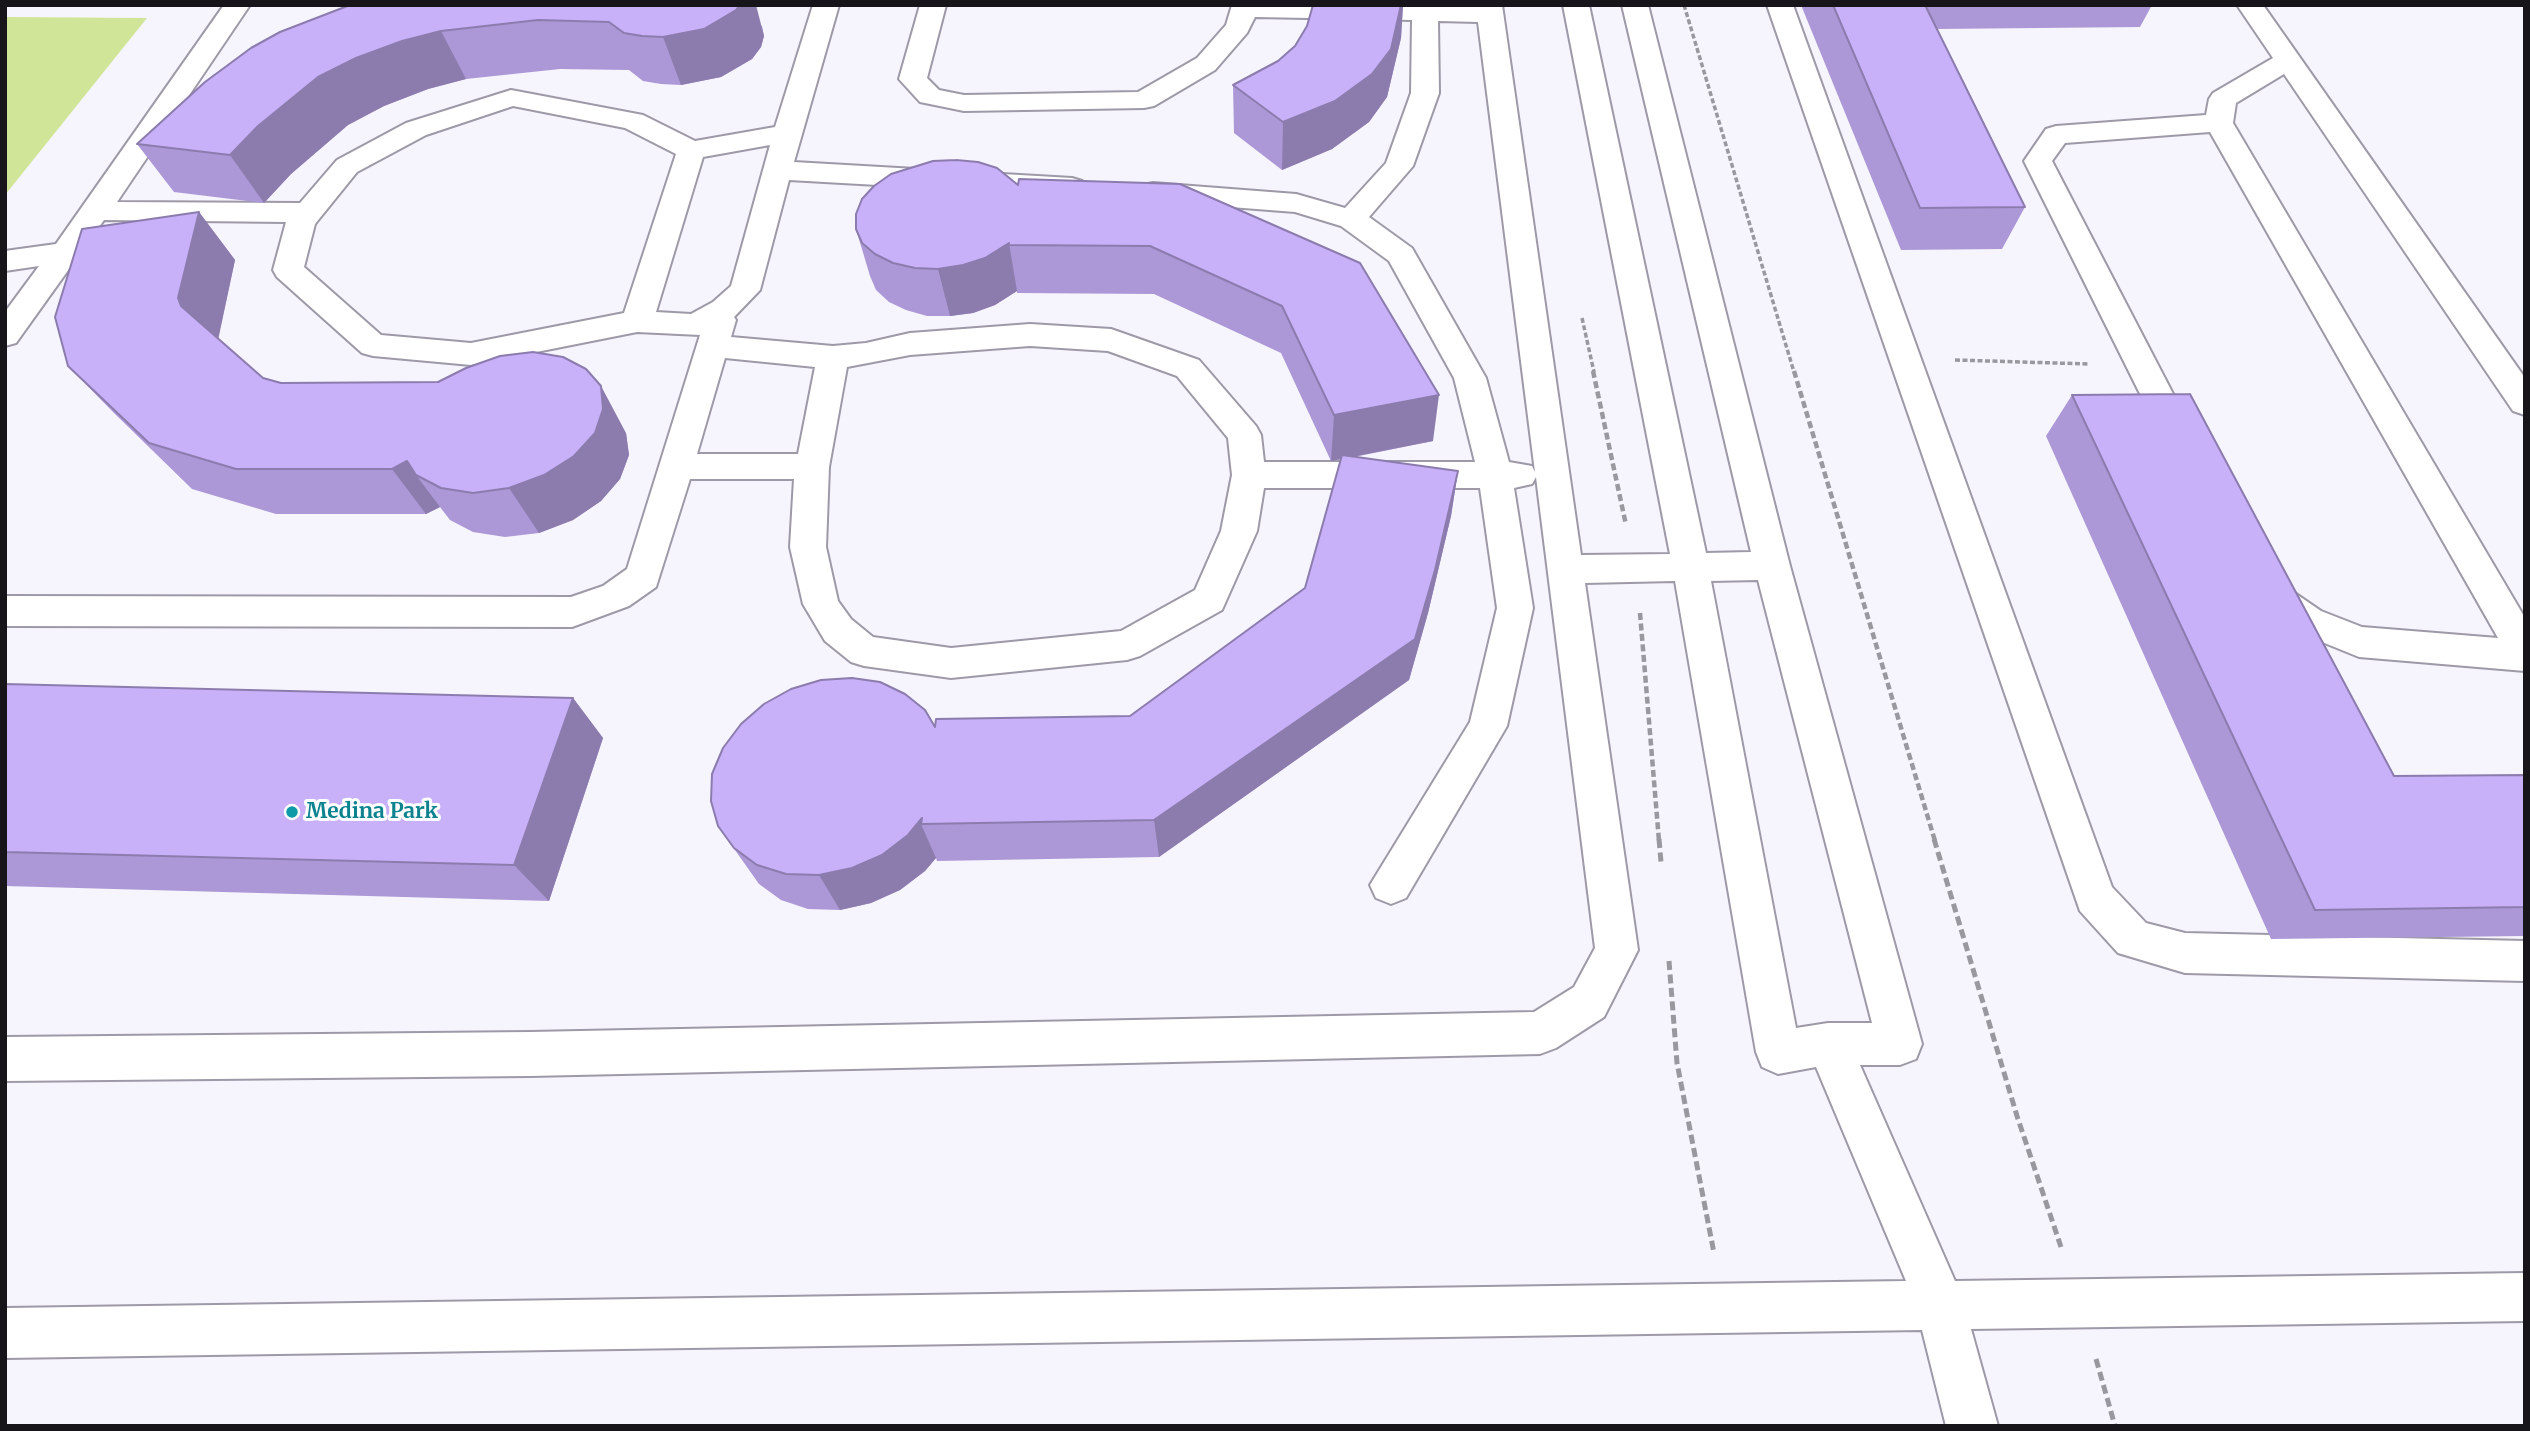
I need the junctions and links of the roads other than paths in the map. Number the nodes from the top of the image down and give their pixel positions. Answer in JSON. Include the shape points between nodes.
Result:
{"nodes":[{"id":1,"x":237,"y":5,"type":"edge"},
{"id":2,"x":826,"y":5,"type":"edge"},
{"id":3,"x":933,"y":5,"type":"edge"},
{"id":4,"x":1576,"y":5,"type":"edge"},
{"id":5,"x":1634,"y":5,"type":"edge"},
{"id":6,"x":1780,"y":5,"type":"edge"},
{"id":7,"x":2250,"y":5,"type":"edge"},
{"id":8,"x":1246,"y":7,"type":"edge"},
{"id":9,"x":1489,"y":10,"type":"edge"},
{"id":10,"x":1425,"y":13,"type":"junction"},
{"id":11,"x":2288,"y":60,"type":"junction"},
{"id":12,"x":2219,"y":123,"type":"junction"},
{"id":13,"x":787,"y":133,"type":"junction"},
{"id":14,"x":691,"y":150,"type":"junction"},
{"id":15,"x":777,"y":170,"type":"junction"},
{"id":16,"x":96,"y":211,"type":"junction"},
{"id":17,"x":309,"y":213,"type":"junction"},
{"id":18,"x":1351,"y":219,"type":"junction"},
{"id":19,"x":65,"y":253,"type":"junction"},
{"id":20,"x":5,"y":261,"type":"edge"},
{"id":21,"x":724,"y":309,"type":"junction"},
{"id":22,"x":637,"y":320,"type":"junction"},
{"id":23,"x":5,"y":335,"type":"edge"},
{"id":24,"x":713,"y":346,"type":"junction"},
{"id":25,"x":833,"y":357,"type":"junction"},
{"id":26,"x":2525,"y":403,"type":"edge"},
{"id":27,"x":2192,"y":463,"type":"edge"},
{"id":28,"x":677,"y":466,"type":"junction"},
{"id":29,"x":812,"y":467,"type":"junction"},
{"id":30,"x":1249,"y":475,"type":"junction"},
{"id":31,"x":1495,"y":475,"type":"junction"},
{"id":32,"x":1553,"y":475,"type":"junction"},
{"id":33,"x":1772,"y":566,"type":"junction"},
{"id":34,"x":1567,"y":569,"type":"junction"},
{"id":35,"x":1691,"y":569,"type":"junction"},
{"id":36,"x":2247,"y":572,"type":"edge"},
{"id":37,"x":5,"y":611,"type":"edge"},
{"id":38,"x":2525,"y":654,"type":"edge"},
{"id":39,"x":1391,"y":885,"type":"dead end"},
{"id":40,"x":2525,"y":961,"type":"edge"},
{"id":41,"x":1828,"y":1044,"type":"junction"},
{"id":42,"x":5,"y":1059,"type":"edge"},
{"id":43,"x":2525,"y":1297,"type":"edge"},
{"id":44,"x":1940,"y":1304,"type":"junction"},
{"id":45,"x":5,"y":1333,"type":"edge"},
{"id":46,"x":1972,"y":1426,"type":"edge"}],
"edges":[{"from":1,"to":16,"type":"street"},
{"from":2,"to":13,"type":"street"},
{"from":3,"to":8,"type":"street","via":[[913,79],[930,96],[964,103],[1144,100],[1206,64],[1238,27]]},
{"from":4,"to":35,"type":"street"},
{"from":5,"to":33,"type":"street"},
{"from":6,"to":40,"type":"street","via":[[2095,898],[2133,939],[2185,953]]},
{"from":7,"to":11,"type":"street"},
{"from":8,"to":10,"type":"street"},
{"from":9,"to":10,"type":"street"},
{"from":9,"to":32,"type":"street"},
{"from":10,"to":18,"type":"street","via":[[1425,93],[1399,166]]},
{"from":11,"to":12,"type":"street","via":[[2223,99]]},
{"from":11,"to":26,"type":"street"},
{"from":12,"to":27,"type":"street","via":[[2056,135],[2038,161]]},
{"from":12,"to":38,"type":"street"},
{"from":13,"to":14,"type":"street"},
{"from":13,"to":15,"type":"street"},
{"from":14,"to":17,"type":"street","via":[[633,121],[511,98],[416,129],[347,166]]},
{"from":14,"to":22,"type":"street"},
{"from":15,"to":18,"type":"street","via":[[1239,197],[1296,203]]},
{"from":15,"to":21,"type":"street","via":[[745,289]]},
{"from":16,"to":17,"type":"street"},
{"from":16,"to":19,"type":"street"},
{"from":17,"to":22,"type":"street","via":[[301,222],[288,270],[373,345],[471,354]]},
{"from":18,"to":31,"type":"street","via":[[1401,255],[1470,378]]},
{"from":19,"to":20,"type":"street"},
{"from":19,"to":23,"type":"street"},
{"from":21,"to":22,"type":"street","via":[[696,325]]},
{"from":21,"to":24,"type":"street"},
{"from":24,"to":25,"type":"street"},
{"from":24,"to":28,"type":"street"},
{"from":25,"to":29,"type":"street"},
{"from":25,"to":30,"type":"street","via":[[910,344],[1030,335],[1111,340],[1188,368],[1244,435]]},
{"from":28,"to":29,"type":"street"},
{"from":28,"to":37,"type":"street","via":[[643,577],[616,597],[572,612]]},
{"from":29,"to":30,"type":"street","via":[[808,547],[821,604],[838,630],[864,651],[951,663],[1127,645],[1209,600],[1239,531]]},
{"from":30,"to":31,"type":"street"},
{"from":31,"to":32,"type":"street"},
{"from":31,"to":39,"type":"street","via":[[1515,608],[1488,726]]},
{"from":32,"to":34,"type":"street"},
{"from":33,"to":35,"type":"street"},
{"from":33,"to":41,"type":"street","via":[[1899,1044]]},
{"from":34,"to":35,"type":"street"},
{"from":34,"to":42,"type":"street","via":[[1617,950],[1589,1002],[1541,1033]]},
{"from":35,"to":41,"type":"street","via":[[1778,1052]]},
{"from":36,"to":38,"type":"street","via":[[2253,584],[2308,621],[2359,642]]},
{"from":41,"to":44,"type":"street"},
{"from":43,"to":44,"type":"street"},
{"from":44,"to":45,"type":"street"},
{"from":44,"to":46,"type":"street"}]}
